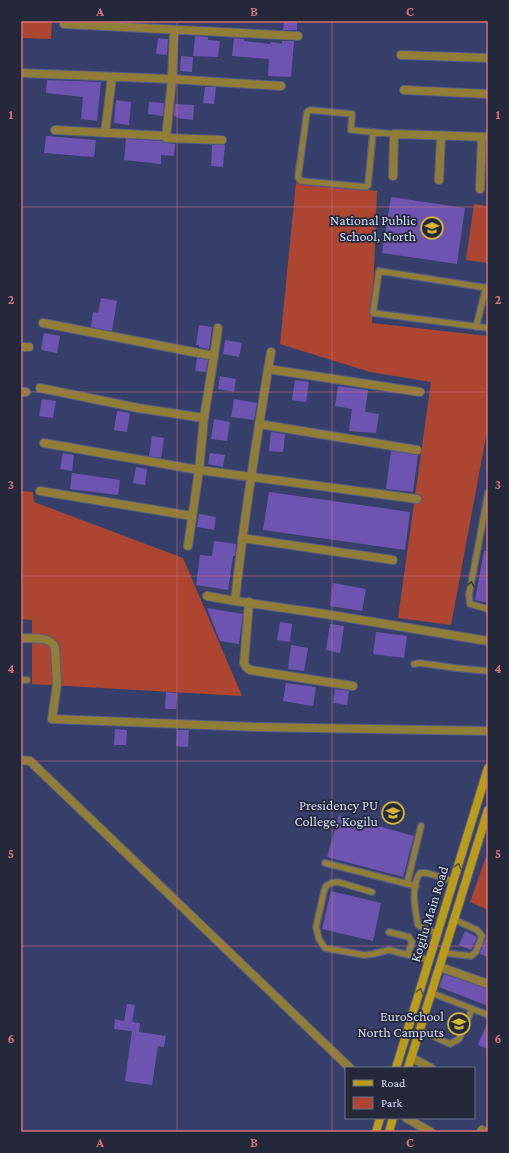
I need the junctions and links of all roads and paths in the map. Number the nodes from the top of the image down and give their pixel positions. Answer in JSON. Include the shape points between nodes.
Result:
{"nodes":[{"id":1,"x":64,"y":24,"type":"dead end"},
{"id":2,"x":174,"y":30,"type":"junction"},
{"id":3,"x":298,"y":36,"type":"dead end"},
{"id":4,"x":401,"y":55,"type":"dead end"},
{"id":5,"x":488,"y":58,"type":"edge"},
{"id":6,"x":21,"y":74,"type":"edge"},
{"id":7,"x":112,"y":77,"type":"junction"},
{"id":8,"x":172,"y":79,"type":"junction"},
{"id":9,"x":281,"y":86,"type":"dead end"},
{"id":10,"x":404,"y":90,"type":"dead end"},
{"id":11,"x":488,"y":94,"type":"edge"},
{"id":12,"x":55,"y":130,"type":"dead end"},
{"id":13,"x":105,"y":132,"type":"junction"},
{"id":14,"x":373,"y":132,"type":"junction"},
{"id":15,"x":394,"y":134,"type":"junction"},
{"id":16,"x":166,"y":136,"type":"junction"},
{"id":17,"x":441,"y":136,"type":"junction"},
{"id":18,"x":485,"y":137,"type":"edge"},
{"id":19,"x":222,"y":140,"type":"dead end"},
{"id":20,"x":393,"y":176,"type":"dead end"},
{"id":21,"x":439,"y":180,"type":"dead end"},
{"id":22,"x":480,"y":189,"type":"dead end"},
{"id":23,"x":487,"y":287,"type":"edge"},
{"id":24,"x":43,"y":323,"type":"dead end"},
{"id":25,"x":476,"y":327,"type":"junction"},
{"id":26,"x":218,"y":328,"type":"dead end"},
{"id":27,"x":488,"y":328,"type":"edge"},
{"id":28,"x":271,"y":352,"type":"dead end"},
{"id":29,"x":214,"y":356,"type":"junction"},
{"id":30,"x":268,"y":369,"type":"junction"},
{"id":31,"x":40,"y":388,"type":"dead end"},
{"id":32,"x":420,"y":392,"type":"dead end"},
{"id":33,"x":204,"y":418,"type":"junction"},
{"id":34,"x":259,"y":424,"type":"junction"},
{"id":35,"x":44,"y":443,"type":"dead end"},
{"id":36,"x":417,"y":450,"type":"dead end"},
{"id":37,"x":199,"y":470,"type":"junction"},
{"id":38,"x":251,"y":477,"type":"junction"},
{"id":39,"x":40,"y":491,"type":"dead end"},
{"id":40,"x":488,"y":493,"type":"edge"},
{"id":41,"x":417,"y":499,"type":"dead end"},
{"id":42,"x":192,"y":516,"type":"junction"},
{"id":43,"x":242,"y":538,"type":"junction"},
{"id":44,"x":188,"y":546,"type":"dead end"},
{"id":45,"x":393,"y":560,"type":"dead end"},
{"id":46,"x":207,"y":596,"type":"dead end"},
{"id":47,"x":235,"y":601,"type":"junction"},
{"id":48,"x":249,"y":602,"type":"junction"},
{"id":49,"x":488,"y":609,"type":"edge"},
{"id":50,"x":21,"y":638,"type":"edge"},
{"id":51,"x":488,"y":641,"type":"edge"},
{"id":52,"x":414,"y":664,"type":"dead end"},
{"id":53,"x":488,"y":671,"type":"edge"},
{"id":54,"x":353,"y":686,"type":"dead end"},
{"id":55,"x":488,"y":731,"type":"edge"},
{"id":56,"x":21,"y":760,"type":"edge"},
{"id":57,"x":488,"y":768,"type":"edge"},
{"id":58,"x":485,"y":788,"type":"edge"},
{"id":59,"x":488,"y":810,"type":"edge"},
{"id":60,"x":421,"y":826,"type":"dead end"},
{"id":61,"x":485,"y":827,"type":"edge"},
{"id":62,"x":325,"y":863,"type":"dead end"},
{"id":63,"x":453,"y":881,"type":"junction"},
{"id":64,"x":407,"y":884,"type":"junction"},
{"id":65,"x":416,"y":886,"type":"junction"},
{"id":66,"x":372,"y":892,"type":"dead end"},
{"id":67,"x":455,"y":920,"type":"junction"},
{"id":68,"x":389,"y":932,"type":"dead end"},
{"id":69,"x":437,"y":933,"type":"junction"},
{"id":70,"x":445,"y":953,"type":"junction"},
{"id":71,"x":408,"y":954,"type":"junction"},
{"id":72,"x":429,"y":960,"type":"junction"},
{"id":73,"x":440,"y":967,"type":"junction"},
{"id":74,"x":488,"y":984,"type":"edge"},
{"id":75,"x":432,"y":993,"type":"junction"},
{"id":76,"x":472,"y":1009,"type":"junction"},
{"id":77,"x":488,"y":1015,"type":"edge"},
{"id":78,"x":420,"y":1030,"type":"junction"},
{"id":79,"x":412,"y":1058,"type":"junction"},
{"id":80,"x":349,"y":1067,"type":"edge"},
{"id":81,"x":396,"y":1067,"type":"edge"},
{"id":82,"x":408,"y":1067,"type":"edge"},
{"id":83,"x":429,"y":1067,"type":"edge"},
{"id":84,"x":380,"y":1119,"type":"edge"},
{"id":85,"x":393,"y":1119,"type":"edge"},
{"id":86,"x":408,"y":1119,"type":"edge"},
{"id":87,"x":376,"y":1132,"type":"edge"},
{"id":88,"x":389,"y":1132,"type":"edge"},
{"id":89,"x":431,"y":1132,"type":"edge"},
{"id":90,"x":481,"y":1132,"type":"edge"},
{"id":91,"x":486,"y":1132,"type":"edge"}],
"edges":[{"from":1,"to":2,"type":"street"},
{"from":2,"to":3,"type":"street"},
{"from":2,"to":8,"type":"street"},
{"from":4,"to":5,"type":"street"},
{"from":6,"to":7,"type":"street"},
{"from":7,"to":8,"type":"street"},
{"from":7,"to":13,"type":"street"},
{"from":8,"to":9,"type":"street"},
{"from":8,"to":16,"type":"street"},
{"from":10,"to":11,"type":"street"},
{"from":12,"to":13,"type":"street"},
{"from":13,"to":16,"type":"street"},
{"from":14,"to":14,"type":"lane","via":[[351,130],[352,114],[310,110],[307,112],[298,177],[301,180],[366,187]]},
{"from":14,"to":15,"type":"lane"},
{"from":15,"to":17,"type":"street"},
{"from":15,"to":20,"type":"street"},
{"from":16,"to":19,"type":"street"},
{"from":17,"to":18,"type":"street"},
{"from":17,"to":21,"type":"street"},
{"from":18,"to":22,"type":"street"},
{"from":23,"to":25,"type":"lane"},
{"from":23,"to":25,"type":"lane","via":[[379,271],[373,313]]},
{"from":24,"to":29,"type":"street"},
{"from":25,"to":27,"type":"lane"},
{"from":26,"to":29,"type":"street"},
{"from":28,"to":30,"type":"street"},
{"from":29,"to":33,"type":"street"},
{"from":30,"to":32,"type":"street"},
{"from":30,"to":34,"type":"street"},
{"from":31,"to":33,"type":"street","via":[[138,408]]},
{"from":33,"to":37,"type":"street"},
{"from":34,"to":36,"type":"street"},
{"from":34,"to":38,"type":"street"},
{"from":35,"to":37,"type":"street"},
{"from":37,"to":38,"type":"street"},
{"from":37,"to":42,"type":"street"},
{"from":38,"to":41,"type":"street"},
{"from":38,"to":43,"type":"street"},
{"from":39,"to":42,"type":"street"},
{"from":49,"to":40,"type":"lane","one_way":true,"via":[[470,604],[469,595]]},
{"from":42,"to":44,"type":"street"},
{"from":43,"to":45,"type":"street"},
{"from":43,"to":47,"type":"street"},
{"from":46,"to":47,"type":"street"},
{"from":47,"to":48,"type":"street"},
{"from":48,"to":51,"type":"street"},
{"from":48,"to":54,"type":"street","via":[[244,663],[246,668]]},
{"from":50,"to":55,"type":"street","via":[[46,639],[55,647],[57,684],[52,719],[256,727]]},
{"from":52,"to":53,"type":"lane"},
{"from":56,"to":80,"type":"street","via":[[30,761]]},
{"from":57,"to":58,"type":"main road","name":"Kogilu Main Road"},
{"from":63,"to":58,"type":"main road","name":"Kogilu Main Road","one_way":true},
{"from":59,"to":61,"type":"main road","name":"Kogilu Main Road"},
{"from":60,"to":64,"type":"lane"},
{"from":61,"to":67,"type":"main road","name":"Kogilu Main Road"},
{"from":62,"to":64,"type":"lane"},
{"from":63,"to":65,"type":"lane","via":[[420,873]]},
{"from":63,"to":69,"type":"main road","name":"Kogilu Main Road"},
{"from":64,"to":65,"type":"lane"},
{"from":65,"to":69,"type":"lane","via":[[414,901],[418,925]]},
{"from":66,"to":71,"type":"lane","via":[[338,882],[326,886],[316,926],[319,938],[325,948],[364,954],[389,950]]},
{"from":67,"to":70,"type":"main road","name":"Kogilu Main Road"},
{"from":67,"to":70,"type":"lane","via":[[477,930],[482,936],[476,952],[471,956]]},
{"from":68,"to":71,"type":"lane","via":[[409,937],[412,942]]},
{"from":69,"to":72,"type":"main road","name":"Kogilu Main Road"},
{"from":70,"to":73,"type":"main road","name":"Kogilu Main Road"},
{"from":71,"to":72,"type":"lane"},
{"from":81,"to":72,"type":"main road","name":"Kogilu Main Road","one_way":true},
{"from":73,"to":74,"type":"street"},
{"from":73,"to":75,"type":"main road","name":"Kogilu Main Road"},
{"from":75,"to":76,"type":"lane"},
{"from":75,"to":78,"type":"main road","name":"Kogilu Main Road"},
{"from":76,"to":77,"type":"lane"},
{"from":76,"to":78,"type":"lane","via":[[459,1039],[450,1044]]},
{"from":78,"to":79,"type":"main road","name":"Kogilu Main Road"},
{"from":79,"to":82,"type":"main road","name":"Kogilu Main Road"},
{"from":79,"to":83,"type":"street"},
{"from":84,"to":87,"type":"main road"},
{"from":85,"to":88,"type":"main road"},
{"from":86,"to":89,"type":"street"},
{"from":90,"to":91,"type":"street"}]}
